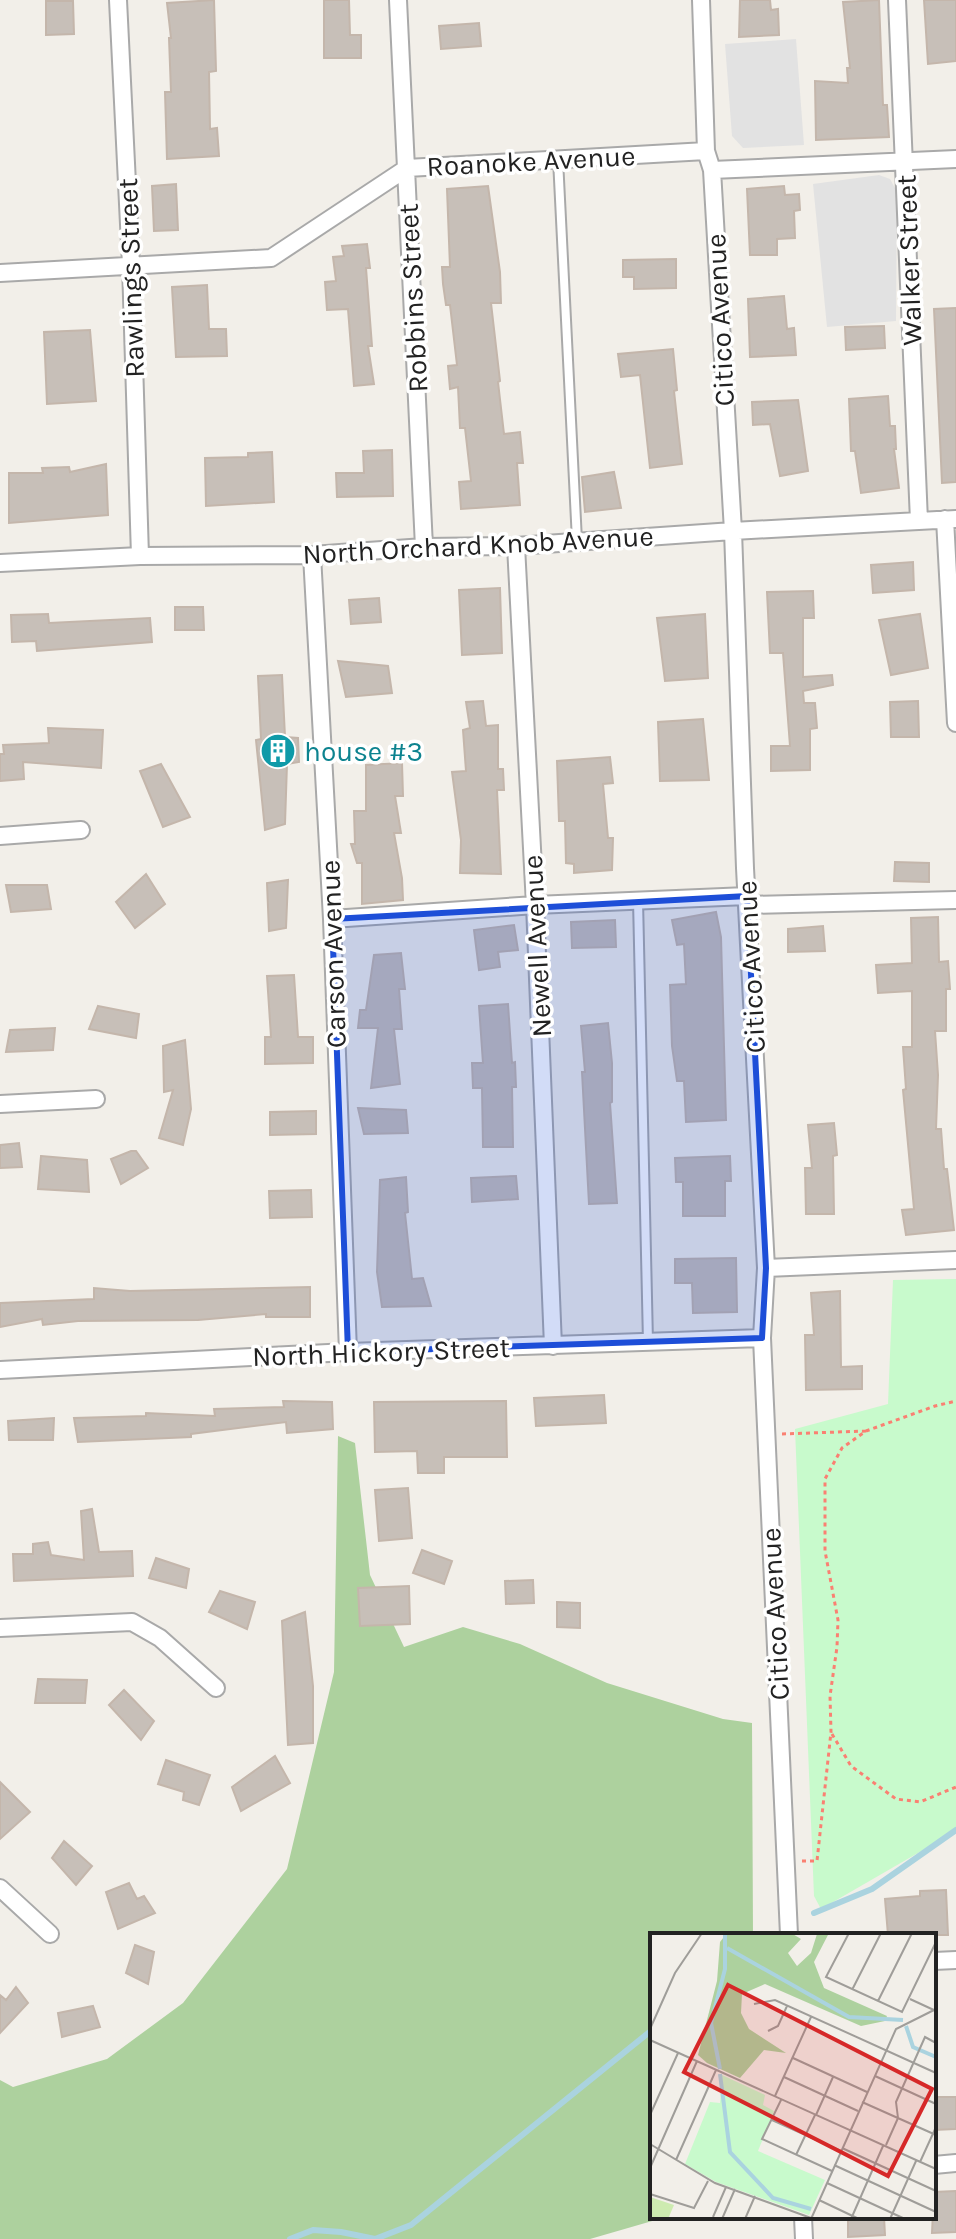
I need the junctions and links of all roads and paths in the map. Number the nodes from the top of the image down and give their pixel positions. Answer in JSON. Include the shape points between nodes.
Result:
{"nodes":[{"id":1,"x":118,"y":0,"type":"edge"},
{"id":2,"x":398,"y":0,"type":"edge"},
{"id":3,"x":701,"y":0,"type":"edge"},
{"id":4,"x":897,"y":0,"type":"edge"},
{"id":5,"x":706,"y":151,"type":"junction"},
{"id":6,"x":558,"y":159,"type":"junction"},
{"id":7,"x":956,"y":159,"type":"edge"},
{"id":8,"x":905,"y":161,"type":"junction"},
{"id":9,"x":407,"y":168,"type":"junction"},
{"id":10,"x":712,"y":170,"type":"junction"},
{"id":11,"x":131,"y":265,"type":"junction"},
{"id":12,"x":0,"y":273,"type":"edge"},
{"id":13,"x":950,"y":519,"type":"edge"},
{"id":14,"x":919,"y":521,"type":"junction"},
{"id":15,"x":733,"y":531,"type":"junction"},
{"id":16,"x":577,"y":542,"type":"junction"},
{"id":17,"x":516,"y":546,"type":"junction"},
{"id":18,"x":424,"y":547,"type":"junction"},
{"id":19,"x":312,"y":555,"type":"junction"},
{"id":20,"x":140,"y":556,"type":"junction"},
{"id":21,"x":0,"y":563,"type":"edge"},
{"id":22,"x":956,"y":723,"type":"edge"},
{"id":23,"x":81,"y":830,"type":"dead end"},
{"id":24,"x":0,"y":836,"type":"edge"},
{"id":25,"x":638,"y":900,"type":"junction"},
{"id":26,"x":747,"y":900,"type":"junction"},
{"id":27,"x":956,"y":900,"type":"edge"},
{"id":28,"x":535,"y":905,"type":"junction"},
{"id":29,"x":332,"y":919,"type":"junction"},
{"id":30,"x":96,"y":1099,"type":"dead end"},
{"id":31,"x":0,"y":1104,"type":"edge"},
{"id":32,"x":956,"y":1260,"type":"edge"},
{"id":33,"x":766,"y":1268,"type":"junction"},
{"id":34,"x":762,"y":1338,"type":"junction"},
{"id":35,"x":648,"y":1342,"type":"junction"},
{"id":36,"x":553,"y":1346,"type":"junction"},
{"id":37,"x":348,"y":1352,"type":"junction"},
{"id":38,"x":0,"y":1370,"type":"edge"},
{"id":39,"x":956,"y":1401,"type":"edge"},
{"id":40,"x":866,"y":1431,"type":"junction"},
{"id":41,"x":767,"y":1435,"type":"junction"},
{"id":42,"x":0,"y":1628,"type":"edge"},
{"id":43,"x":216,"y":1688,"type":"dead end"},
{"id":44,"x":831,"y":1732,"type":"junction"},
{"id":45,"x":956,"y":1787,"type":"edge"},
{"id":46,"x":786,"y":1860,"type":"junction"},
{"id":47,"x":0,"y":1888,"type":"edge"},
{"id":48,"x":789,"y":1933,"type":"edge"},
{"id":49,"x":50,"y":1934,"type":"dead end"},
{"id":50,"x":956,"y":1960,"type":"edge"},
{"id":51,"x":936,"y":1961,"type":"edge"},
{"id":52,"x":956,"y":2163,"type":"edge"},
{"id":53,"x":936,"y":2165,"type":"edge"},
{"id":54,"x":803,"y":2219,"type":"edge"},
{"id":55,"x":804,"y":2239,"type":"edge"}],
"edges":[{"from":1,"to":11,"type":"street","name":"Rawlings Street"},
{"from":2,"to":9,"type":"street","name":"Robbins Street"},
{"from":3,"to":5,"type":"street","name":"Citico Avenue"},
{"from":4,"to":8,"type":"street","name":"Walker Street"},
{"from":5,"to":6,"type":"street","name":"Roanoke Avenue"},
{"from":5,"to":10,"type":"street","name":"Citico Avenue"},
{"from":6,"to":9,"type":"street","name":"Roanoke Avenue"},
{"from":6,"to":16,"type":"lane"},
{"from":7,"to":8,"type":"street"},
{"from":8,"to":10,"type":"street"},
{"from":8,"to":14,"type":"street","name":"Walker Street"},
{"from":9,"to":11,"type":"street","name":"Roanoke Avenue","via":[[271,258]]},
{"from":9,"to":18,"type":"street","name":"Robbins Street"},
{"from":10,"to":15,"type":"street","name":"Citico Avenue"},
{"from":11,"to":12,"type":"street","name":"Roanoke Avenue"},
{"from":11,"to":20,"type":"street","name":"Rawlings Street"},
{"from":13,"to":14,"type":"street","name":"North Orchard Knob Avenue"},
{"from":13,"to":22,"type":"street"},
{"from":14,"to":15,"type":"street","name":"North Orchard Knob Avenue"},
{"from":15,"to":16,"type":"street","name":"North Orchard Knob Avenue"},
{"from":15,"to":26,"type":"street","name":"Citico Avenue"},
{"from":16,"to":17,"type":"street","name":"North Orchard Knob Avenue"},
{"from":17,"to":18,"type":"street","name":"North Orchard Knob Avenue"},
{"from":17,"to":28,"type":"street","name":"Newell Avenue"},
{"from":18,"to":19,"type":"street","name":"North Orchard Knob Avenue"},
{"from":19,"to":20,"type":"street","name":"North Orchard Knob Avenue"},
{"from":19,"to":29,"type":"street","name":"Carson Avenue"},
{"from":20,"to":21,"type":"street","name":"North Orchard Knob Avenue"},
{"from":23,"to":24,"type":"street"},
{"from":25,"to":26,"type":"street"},
{"from":25,"to":28,"type":"street"},
{"from":25,"to":35,"type":"lane"},
{"from":26,"to":27,"type":"street"},
{"from":26,"to":33,"type":"street","name":"Citico Avenue"},
{"from":28,"to":29,"type":"street"},
{"from":28,"to":36,"type":"street","name":"Newell Avenue"},
{"from":29,"to":37,"type":"street","name":"Carson Avenue"},
{"from":30,"to":31,"type":"street"},
{"from":32,"to":33,"type":"street"},
{"from":33,"to":34,"type":"street","name":"Citico Avenue"},
{"from":34,"to":35,"type":"street","name":"North Hickory Street"},
{"from":34,"to":41,"type":"street","name":"Citico Avenue"},
{"from":35,"to":36,"type":"street","name":"North Hickory Street"},
{"from":36,"to":37,"type":"street","name":"North Hickory Street"},
{"from":37,"to":38,"type":"street","name":"North Hickory Street"},
{"from":39,"to":40,"type":"path"},
{"from":40,"to":41,"type":"path"},
{"from":40,"to":44,"type":"path","via":[[842,1448],[825,1479],[825,1551],[838,1620]]},
{"from":41,"to":46,"type":"street","name":"Citico Avenue"},
{"from":42,"to":43,"type":"street","via":[[132,1622],[160,1638]]},
{"from":44,"to":45,"type":"path","via":[[851,1766],[896,1799],[920,1802]]},
{"from":44,"to":46,"type":"path","via":[[817,1861]]},
{"from":46,"to":48,"type":"street","name":"Citico Avenue"},
{"from":47,"to":49,"type":"street"},
{"from":50,"to":51,"type":"street"},
{"from":52,"to":53,"type":"street"},
{"from":54,"to":55,"type":"street"}]}
